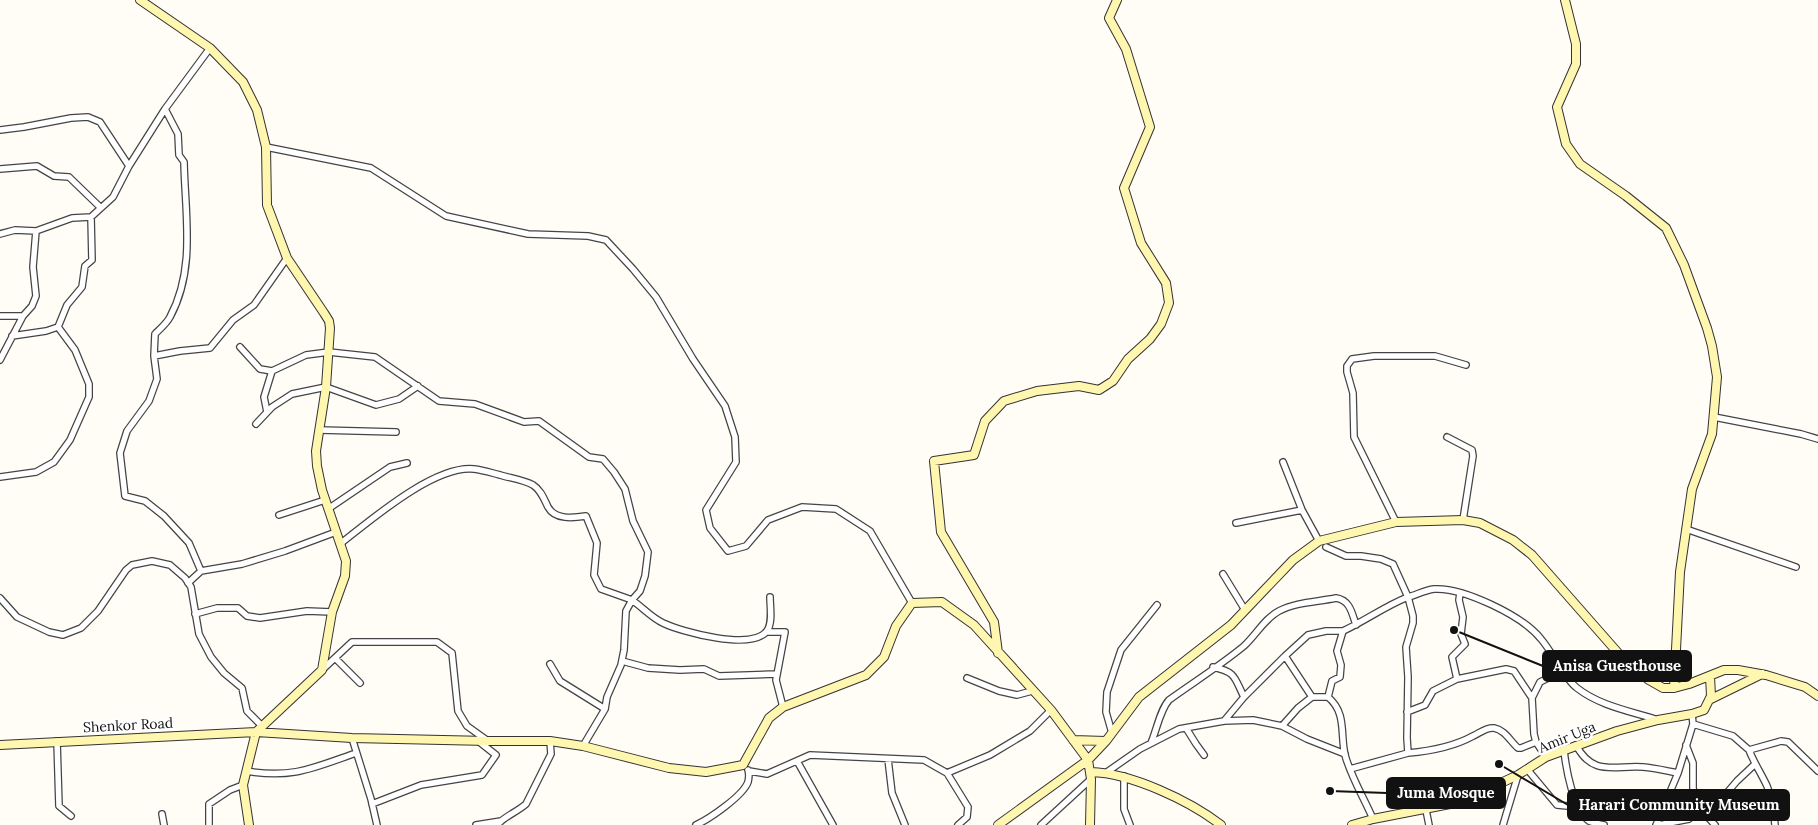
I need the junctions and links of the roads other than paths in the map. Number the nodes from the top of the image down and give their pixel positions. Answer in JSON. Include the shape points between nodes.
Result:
{"nodes":[{"id":1,"x":140,"y":0,"type":"edge"},
{"id":2,"x":1117,"y":0,"type":"edge"},
{"id":3,"x":1565,"y":0,"type":"edge"},
{"id":4,"x":210,"y":48,"type":"junction"},
{"id":5,"x":165,"y":109,"type":"junction"},
{"id":6,"x":0,"y":130,"type":"edge"},
{"id":7,"x":266,"y":147,"type":"junction"},
{"id":8,"x":129,"y":166,"type":"junction"},
{"id":9,"x":0,"y":169,"type":"edge"},
{"id":10,"x":101,"y":208,"type":"junction"},
{"id":11,"x":91,"y":217,"type":"junction"},
{"id":12,"x":36,"y":231,"type":"junction"},
{"id":13,"x":0,"y":234,"type":"edge"},
{"id":14,"x":286,"y":258,"type":"junction"},
{"id":15,"x":0,"y":316,"type":"edge"},
{"id":16,"x":23,"y":316,"type":"junction"},
{"id":17,"x":58,"y":326,"type":"junction"},
{"id":18,"x":12,"y":336,"type":"junction"},
{"id":19,"x":240,"y":347,"type":"dead end"},
{"id":20,"x":329,"y":352,"type":"junction"},
{"id":21,"x":154,"y":356,"type":"junction"},
{"id":22,"x":0,"y":360,"type":"edge"},
{"id":23,"x":1466,"y":365,"type":"dead end"},
{"id":24,"x":272,"y":371,"type":"junction"},
{"id":25,"x":418,"y":386,"type":"junction"},
{"id":26,"x":326,"y":387,"type":"junction"},
{"id":27,"x":266,"y":412,"type":"junction"},
{"id":28,"x":1714,"y":417,"type":"junction"},
{"id":29,"x":256,"y":424,"type":"dead end"},
{"id":30,"x":319,"y":430,"type":"junction"},
{"id":31,"x":396,"y":432,"type":"dead end"},
{"id":32,"x":1447,"y":437,"type":"dead end"},
{"id":33,"x":1818,"y":439,"type":"edge"},
{"id":34,"x":1283,"y":462,"type":"dead end"},
{"id":35,"x":407,"y":463,"type":"dead end"},
{"id":36,"x":0,"y":477,"type":"edge"},
{"id":37,"x":325,"y":500,"type":"junction"},
{"id":38,"x":328,"y":509,"type":"junction"},
{"id":39,"x":1302,"y":510,"type":"junction"},
{"id":40,"x":279,"y":516,"type":"dead end"},
{"id":41,"x":1463,"y":520,"type":"junction"},
{"id":42,"x":1396,"y":522,"type":"junction"},
{"id":43,"x":1236,"y":524,"type":"dead end"},
{"id":44,"x":1686,"y":529,"type":"junction"},
{"id":45,"x":336,"y":532,"type":"junction"},
{"id":46,"x":1320,"y":541,"type":"junction"},
{"id":47,"x":340,"y":544,"type":"junction"},
{"id":48,"x":1326,"y":547,"type":"dead end"},
{"id":49,"x":1796,"y":567,"type":"dead end"},
{"id":50,"x":201,"y":571,"type":"junction"},
{"id":51,"x":1223,"y":574,"type":"dead end"},
{"id":52,"x":188,"y":583,"type":"junction"},
{"id":53,"x":1460,"y":593,"type":"junction"},
{"id":54,"x":770,"y":597,"type":"dead end"},
{"id":55,"x":1408,"y":597,"type":"junction"},
{"id":56,"x":0,"y":598,"type":"edge"},
{"id":57,"x":632,"y":600,"type":"junction"},
{"id":58,"x":912,"y":603,"type":"junction"},
{"id":59,"x":1158,"y":605,"type":"dead end"},
{"id":60,"x":1245,"y":610,"type":"junction"},
{"id":61,"x":332,"y":612,"type":"junction"},
{"id":62,"x":195,"y":614,"type":"junction"},
{"id":63,"x":1356,"y":625,"type":"junction"},
{"id":64,"x":1343,"y":630,"type":"junction"},
{"id":65,"x":766,"y":632,"type":"junction"},
{"id":66,"x":998,"y":654,"type":"junction"},
{"id":67,"x":1285,"y":656,"type":"junction"},
{"id":68,"x":335,"y":658,"type":"junction"},
{"id":69,"x":622,"y":661,"type":"junction"},
{"id":70,"x":550,"y":664,"type":"dead end"},
{"id":71,"x":1214,"y":668,"type":"junction"},
{"id":72,"x":322,"y":670,"type":"junction"},
{"id":73,"x":1563,"y":671,"type":"junction"},
{"id":74,"x":776,"y":674,"type":"junction"},
{"id":75,"x":1762,"y":674,"type":"junction"},
{"id":76,"x":1710,"y":676,"type":"junction"},
{"id":77,"x":967,"y":678,"type":"dead end"},
{"id":78,"x":1457,"y":679,"type":"junction"},
{"id":79,"x":360,"y":683,"type":"dead end"},
{"id":80,"x":1674,"y":688,"type":"junction"},
{"id":81,"x":1032,"y":691,"type":"junction"},
{"id":82,"x":1818,"y":696,"type":"edge"},
{"id":83,"x":1244,"y":697,"type":"junction"},
{"id":84,"x":1312,"y":697,"type":"junction"},
{"id":85,"x":1328,"y":697,"type":"junction"},
{"id":86,"x":1532,"y":698,"type":"junction"},
{"id":87,"x":1709,"y":700,"type":"junction"},
{"id":88,"x":783,"y":707,"type":"junction"},
{"id":89,"x":605,"y":709,"type":"junction"},
{"id":90,"x":1051,"y":710,"type":"junction"},
{"id":91,"x":1407,"y":712,"type":"junction"},
{"id":92,"x":1692,"y":714,"type":"junction"},
{"id":93,"x":1658,"y":720,"type":"junction"},
{"id":94,"x":1224,"y":721,"type":"junction"},
{"id":95,"x":1693,"y":724,"type":"junction"},
{"id":96,"x":1282,"y":726,"type":"junction"},
{"id":97,"x":1186,"y":728,"type":"junction"},
{"id":98,"x":259,"y":729,"type":"junction"},
{"id":99,"x":1112,"y":733,"type":"junction"},
{"id":100,"x":352,"y":738,"type":"junction"},
{"id":101,"x":476,"y":740,"type":"junction"},
{"id":102,"x":1073,"y":740,"type":"junction"},
{"id":103,"x":58,"y":741,"type":"junction"},
{"id":104,"x":550,"y":741,"type":"junction"},
{"id":105,"x":1106,"y":741,"type":"junction"},
{"id":106,"x":488,"y":742,"type":"junction"},
{"id":107,"x":1536,"y":742,"type":"junction"},
{"id":108,"x":1151,"y":743,"type":"junction"},
{"id":109,"x":0,"y":745,"type":"edge"},
{"id":110,"x":1576,"y":745,"type":"junction"},
{"id":111,"x":1686,"y":745,"type":"junction"},
{"id":112,"x":584,"y":746,"type":"junction"},
{"id":113,"x":1564,"y":750,"type":"junction"},
{"id":114,"x":1749,"y":750,"type":"junction"},
{"id":115,"x":356,"y":753,"type":"junction"},
{"id":116,"x":1408,"y":753,"type":"junction"},
{"id":117,"x":1345,"y":754,"type":"junction"},
{"id":118,"x":1204,"y":755,"type":"dead end"},
{"id":119,"x":1546,"y":757,"type":"junction"},
{"id":120,"x":888,"y":759,"type":"junction"},
{"id":121,"x":1088,"y":760,"type":"junction"},
{"id":122,"x":797,"y":761,"type":"junction"},
{"id":123,"x":743,"y":765,"type":"junction"},
{"id":124,"x":1754,"y":765,"type":"junction"},
{"id":125,"x":1350,"y":769,"type":"junction"},
{"id":126,"x":1527,"y":769,"type":"junction"},
{"id":127,"x":246,"y":771,"type":"junction"},
{"id":128,"x":749,"y":771,"type":"junction"},
{"id":129,"x":1818,"y":771,"type":"edge"},
{"id":130,"x":1107,"y":772,"type":"junction"},
{"id":131,"x":947,"y":773,"type":"junction"},
{"id":132,"x":1678,"y":773,"type":"junction"},
{"id":133,"x":1518,"y":775,"type":"junction"},
{"id":134,"x":1091,"y":776,"type":"junction"},
{"id":135,"x":1124,"y":776,"type":"junction"},
{"id":136,"x":243,"y":786,"type":"junction"},
{"id":137,"x":372,"y":804,"type":"junction"},
{"id":138,"x":1578,"y":807,"type":"junction"},
{"id":139,"x":1426,"y":810,"type":"junction"},
{"id":140,"x":1698,"y":810,"type":"junction"},
{"id":141,"x":162,"y":814,"type":"dead end"},
{"id":142,"x":71,"y":816,"type":"dead end"},
{"id":143,"x":1707,"y":816,"type":"junction"},
{"id":144,"x":1373,"y":819,"type":"junction"},
{"id":145,"x":1690,"y":822,"type":"edge"},
{"id":146,"x":499,"y":823,"type":"edge"},
{"id":147,"x":164,"y":825,"type":"edge"},
{"id":148,"x":209,"y":825,"type":"edge"},
{"id":149,"x":249,"y":825,"type":"edge"},
{"id":150,"x":377,"y":825,"type":"edge"},
{"id":151,"x":476,"y":825,"type":"edge"},
{"id":152,"x":696,"y":825,"type":"edge"},
{"id":153,"x":833,"y":825,"type":"edge"},
{"id":154,"x":905,"y":825,"type":"edge"},
{"id":155,"x":958,"y":825,"type":"edge"},
{"id":156,"x":998,"y":825,"type":"edge"},
{"id":157,"x":1041,"y":825,"type":"edge"},
{"id":158,"x":1090,"y":825,"type":"edge"},
{"id":159,"x":1130,"y":825,"type":"edge"},
{"id":160,"x":1221,"y":825,"type":"edge"},
{"id":161,"x":1352,"y":825,"type":"edge"},
{"id":162,"x":1429,"y":825,"type":"edge"},
{"id":163,"x":1503,"y":825,"type":"edge"},
{"id":164,"x":1604,"y":825,"type":"edge"},
{"id":165,"x":1658,"y":825,"type":"edge"},
{"id":166,"x":1715,"y":825,"type":"edge"},
{"id":167,"x":1775,"y":825,"type":"edge"}],
"edges":[{"from":1,"to":4,"type":"street"},
{"from":2,"to":66,"type":"street","via":[[1108,18],[1126,49],[1150,127],[1124,188],[1141,243],[1166,283],[1169,303],[1161,324],[1128,359],[1113,381],[1099,390],[1079,386],[1037,391],[1004,401],[985,421],[974,455],[934,461],[941,532],[994,622]]},
{"from":3,"to":28,"type":"street","via":[[1576,44],[1576,64],[1557,107],[1566,144],[1580,164],[1666,228],[1684,266],[1712,346],[1717,377]]},
{"from":4,"to":5,"type":"street"},
{"from":4,"to":7,"type":"street","via":[[243,82],[257,110]]},
{"from":5,"to":8,"type":"street"},
{"from":5,"to":21,"type":"street","via":[[178,134],[179,155],[184,162],[188,235],[183,284],[170,318],[155,334]]},
{"from":6,"to":8,"type":"street","via":[[88,117],[100,122]]},
{"from":7,"to":14,"type":"street","via":[[267,205]]},
{"from":7,"to":58,"type":"street","via":[[371,168],[446,216],[528,234],[588,236],[606,240],[656,297],[725,406],[735,437],[736,462],[706,510],[710,528],[728,551],[746,546],[768,520],[802,507],[836,509],[870,530]]},
{"from":8,"to":10,"type":"street","via":[[113,197]]},
{"from":9,"to":10,"type":"street","via":[[37,166],[54,176],[69,177]]},
{"from":10,"to":11,"type":"street"},
{"from":11,"to":12,"type":"street","via":[[72,218]]},
{"from":11,"to":17,"type":"street","via":[[92,260],[85,266],[82,287],[67,305]]},
{"from":12,"to":13,"type":"street","via":[[15,230]]},
{"from":12,"to":16,"type":"street","via":[[36,296]]},
{"from":14,"to":20,"type":"street","via":[[329,321]]},
{"from":14,"to":21,"type":"street","via":[[254,305],[233,320],[210,348]]},
{"from":15,"to":16,"type":"street"},
{"from":16,"to":18,"type":"street"},
{"from":17,"to":18,"type":"street"},
{"from":17,"to":36,"type":"street","via":[[76,350],[89,384],[89,397],[70,440],[54,462],[36,472]]},
{"from":18,"to":22,"type":"street"},
{"from":19,"to":24,"type":"street","via":[[260,369]]},
{"from":20,"to":24,"type":"street","via":[[306,355]]},
{"from":20,"to":25,"type":"street","via":[[375,357]]},
{"from":20,"to":26,"type":"street"},
{"from":21,"to":50,"type":"street","via":[[157,379],[149,401],[127,432],[120,453],[125,496],[145,501],[164,516],[189,543]]},
{"from":23,"to":42,"type":"street","via":[[1435,356],[1374,356],[1352,359],[1347,366],[1353,393],[1354,437]]},
{"from":24,"to":27,"type":"street","via":[[264,398]]},
{"from":25,"to":26,"type":"street","via":[[399,399],[376,405]]},
{"from":25,"to":57,"type":"street","via":[[439,401],[475,404],[524,422],[539,421],[589,457],[603,459],[625,489],[634,521],[648,552],[640,591]]},
{"from":26,"to":27,"type":"street","via":[[292,394]]},
{"from":26,"to":30,"type":"street"},
{"from":27,"to":29,"type":"street"},
{"from":28,"to":33,"type":"street"},
{"from":28,"to":44,"type":"street","via":[[1712,434],[1692,489]]},
{"from":30,"to":31,"type":"street"},
{"from":30,"to":37,"type":"street","via":[[317,466]]},
{"from":32,"to":41,"type":"street","via":[[1472,450]]},
{"from":34,"to":39,"type":"street"},
{"from":35,"to":38,"type":"street","via":[[390,467]]},
{"from":37,"to":38,"type":"street"},
{"from":37,"to":40,"type":"street"},
{"from":38,"to":45,"type":"street"},
{"from":39,"to":43,"type":"street"},
{"from":39,"to":46,"type":"street"},
{"from":41,"to":42,"type":"street"},
{"from":41,"to":80,"type":"street","via":[[1480,523],[1513,540],[1532,555],[1626,662],[1663,688]]},
{"from":42,"to":46,"type":"street"},
{"from":44,"to":49,"type":"street"},
{"from":44,"to":80,"type":"street","via":[[1680,572]]},
{"from":45,"to":47,"type":"street"},
{"from":45,"to":50,"type":"street","via":[[242,564]]},
{"from":46,"to":60,"type":"street","via":[[1293,560]]},
{"from":47,"to":57,"type":"street","via":[[417,488],[444,474],[473,469],[533,485],[549,509],[560,516],[586,516],[597,543],[594,576],[601,589]]},
{"from":47,"to":61,"type":"street","via":[[346,561],[346,576]]},
{"from":48,"to":55,"type":"street","via":[[1346,556],[1381,559],[1393,564]]},
{"from":50,"to":52,"type":"street"},
{"from":51,"to":60,"type":"street"},
{"from":52,"to":56,"type":"street","via":[[170,566],[152,561],[132,565],[98,611],[81,628],[63,635],[17,617]]},
{"from":52,"to":62,"type":"street"},
{"from":53,"to":55,"type":"street","via":[[1434,589]]},
{"from":53,"to":73,"type":"street","via":[[1488,602],[1524,624],[1540,638]]},
{"from":53,"to":78,"type":"street","via":[[1463,617],[1460,629],[1465,644],[1452,657]]},
{"from":54,"to":65,"type":"street","via":[[770,624]]},
{"from":55,"to":63,"type":"street"},
{"from":55,"to":91,"type":"street","via":[[1414,616],[1406,647]]},
{"from":57,"to":65,"type":"street","via":[[662,622],[698,635],[738,640],[757,638]]},
{"from":57,"to":69,"type":"street","via":[[626,611]]},
{"from":58,"to":66,"type":"street","via":[[942,602],[974,626]]},
{"from":58,"to":88,"type":"street","via":[[896,626],[884,657],[866,675]]},
{"from":59,"to":99,"type":"street","via":[[1121,650],[1108,692],[1106,712]]},
{"from":60,"to":99,"type":"street","via":[[1231,625],[1138,698]]},
{"from":61,"to":62,"type":"street","via":[[308,611],[260,618],[247,616],[238,608],[217,608]]},
{"from":61,"to":72,"type":"street"},
{"from":62,"to":98,"type":"street","via":[[199,634],[211,657],[242,688],[247,711]]},
{"from":63,"to":64,"type":"street"},
{"from":63,"to":71,"type":"street","via":[[1347,602],[1342,599],[1293,605],[1266,619],[1248,642]]},
{"from":64,"to":67,"type":"street","via":[[1308,636]]},
{"from":64,"to":85,"type":"street","via":[[1337,651],[1340,677],[1332,681]]},
{"from":65,"to":74,"type":"street","via":[[785,632]]},
{"from":66,"to":81,"type":"street"},
{"from":67,"to":83,"type":"street"},
{"from":67,"to":84,"type":"street"},
{"from":68,"to":72,"type":"street"},
{"from":68,"to":79,"type":"street"},
{"from":68,"to":106,"type":"street","via":[[352,642],[437,642],[452,653],[458,711],[467,726]]},
{"from":69,"to":74,"type":"street","via":[[648,668],[704,669],[719,676]]},
{"from":69,"to":89,"type":"street"},
{"from":70,"to":89,"type":"street","via":[[560,681]]},
{"from":71,"to":83,"type":"street","via":[[1228,670]]},
{"from":71,"to":108,"type":"street","via":[[1163,707]]},
{"from":72,"to":98,"type":"street"},
{"from":73,"to":86,"type":"street","via":[[1540,682]]},
{"from":73,"to":93,"type":"street","via":[[1575,687],[1600,703]]},
{"from":74,"to":88,"type":"street"},
{"from":75,"to":76,"type":"street","via":[[1724,670]]},
{"from":75,"to":82,"type":"street","via":[[1805,687]]},
{"from":75,"to":87,"type":"street","name":"Amir Uga"},
{"from":76,"to":80,"type":"street"},
{"from":76,"to":87,"type":"street"},
{"from":77,"to":81,"type":"street","via":[[1017,695]]},
{"from":78,"to":86,"type":"street","via":[[1506,669],[1514,671]]},
{"from":78,"to":91,"type":"street","via":[[1433,691],[1425,705]]},
{"from":81,"to":90,"type":"street"},
{"from":83,"to":94,"type":"street"},
{"from":84,"to":85,"type":"street"},
{"from":84,"to":96,"type":"street"},
{"from":85,"to":117,"type":"street","via":[[1340,713]]},
{"from":86,"to":107,"type":"street"},
{"from":87,"to":92,"type":"street","name":"Amir Uga","via":[[1704,710]]},
{"from":88,"to":123,"type":"street","via":[[769,718]]},
{"from":89,"to":112,"type":"street"},
{"from":90,"to":102,"type":"street"},
{"from":90,"to":131,"type":"street","via":[[1030,731],[990,755]]},
{"from":91,"to":116,"type":"street"},
{"from":92,"to":93,"type":"street","name":"Amir Uga"},
{"from":92,"to":95,"type":"street"},
{"from":93,"to":110,"type":"street","name":"Amir Uga"},
{"from":94,"to":96,"type":"street","via":[[1253,720]]},
{"from":94,"to":97,"type":"street"},
{"from":95,"to":111,"type":"street"},
{"from":95,"to":114,"type":"street","via":[[1733,736]]},
{"from":96,"to":117,"type":"street"},
{"from":97,"to":108,"type":"street"},
{"from":97,"to":118,"type":"street"},
{"from":98,"to":100,"type":"street","name":"Shenkor Road"},
{"from":98,"to":103,"type":"street","name":"Shenkor Road"},
{"from":98,"to":127,"type":"street"},
{"from":99,"to":105,"type":"street"},
{"from":100,"to":101,"type":"street","name":"Shenkor Road"},
{"from":100,"to":115,"type":"street"},
{"from":101,"to":106,"type":"street","name":"Shenkor Road"},
{"from":101,"to":137,"type":"street","via":[[496,755],[482,775],[421,785]]},
{"from":102,"to":105,"type":"street"},
{"from":102,"to":121,"type":"street"},
{"from":103,"to":109,"type":"street","name":"Shenkor Road"},
{"from":103,"to":142,"type":"street","via":[[60,806]]},
{"from":104,"to":106,"type":"street","name":"Shenkor Road"},
{"from":104,"to":112,"type":"street","name":"Shenkor Road"},
{"from":104,"to":146,"type":"street","via":[[551,754],[526,804]]},
{"from":105,"to":121,"type":"street"},
{"from":107,"to":116,"type":"street","via":[[1518,748],[1496,728],[1488,728],[1458,744]]},
{"from":107,"to":119,"type":"street"},
{"from":108,"to":130,"type":"street"},
{"from":110,"to":113,"type":"street","name":"Amir Uga"},
{"from":110,"to":132,"type":"street","via":[[1583,758],[1597,766],[1642,767]]},
{"from":111,"to":132,"type":"street"},
{"from":111,"to":140,"type":"street","via":[[1693,763],[1693,788]]},
{"from":112,"to":123,"type":"street","name":"Shenkor Road","via":[[669,768],[706,772]]},
{"from":113,"to":119,"type":"street","name":"Amir Uga"},
{"from":113,"to":138,"type":"street","via":[[1565,767]]},
{"from":114,"to":124,"type":"street"},
{"from":114,"to":129,"type":"street","via":[[1788,742]]},
{"from":115,"to":127,"type":"street","via":[[305,771],[268,775]]},
{"from":115,"to":137,"type":"street"},
{"from":116,"to":125,"type":"street"},
{"from":117,"to":125,"type":"street"},
{"from":119,"to":126,"type":"street","name":"Amir Uga"},
{"from":120,"to":122,"type":"street","via":[[810,755]]},
{"from":120,"to":131,"type":"street","via":[[924,760]]},
{"from":120,"to":154,"type":"street","via":[[892,793]]},
{"from":121,"to":134,"type":"street"},
{"from":121,"to":156,"type":"street"},
{"from":122,"to":128,"type":"street","via":[[767,774]]},
{"from":122,"to":153,"type":"street"},
{"from":123,"to":128,"type":"street"},
{"from":124,"to":143,"type":"street"},
{"from":124,"to":167,"type":"street","via":[[1766,785]]},
{"from":125,"to":144,"type":"street"},
{"from":126,"to":133,"type":"street","name":"Amir Uga"},
{"from":126,"to":138,"type":"street","via":[[1557,805]]},
{"from":127,"to":136,"type":"street"},
{"from":128,"to":152,"type":"street","via":[[748,782],[740,793]]},
{"from":130,"to":134,"type":"street"},
{"from":130,"to":135,"type":"street"},
{"from":131,"to":155,"type":"street","via":[[968,807],[967,817]]},
{"from":132,"to":165,"type":"street"},
{"from":133,"to":139,"type":"street","name":"Amir Uga","via":[[1466,800]]},
{"from":133,"to":163,"type":"street"},
{"from":134,"to":157,"type":"street"},
{"from":134,"to":158,"type":"street"},
{"from":135,"to":159,"type":"street","via":[[1124,809]]},
{"from":135,"to":160,"type":"street","via":[[1175,798]]},
{"from":136,"to":148,"type":"street","via":[[208,804]]},
{"from":136,"to":149,"type":"street"},
{"from":137,"to":150,"type":"street"},
{"from":138,"to":164,"type":"street","via":[[1590,821]]},
{"from":139,"to":144,"type":"street","name":"Amir Uga"},
{"from":139,"to":162,"type":"street"},
{"from":140,"to":143,"type":"street"},
{"from":140,"to":145,"type":"street"},
{"from":141,"to":147,"type":"street"},
{"from":143,"to":166,"type":"street"},
{"from":144,"to":161,"type":"street","name":"Amir Uga"},
{"from":145,"to":165,"type":"street"},
{"from":146,"to":151,"type":"street"}]}
